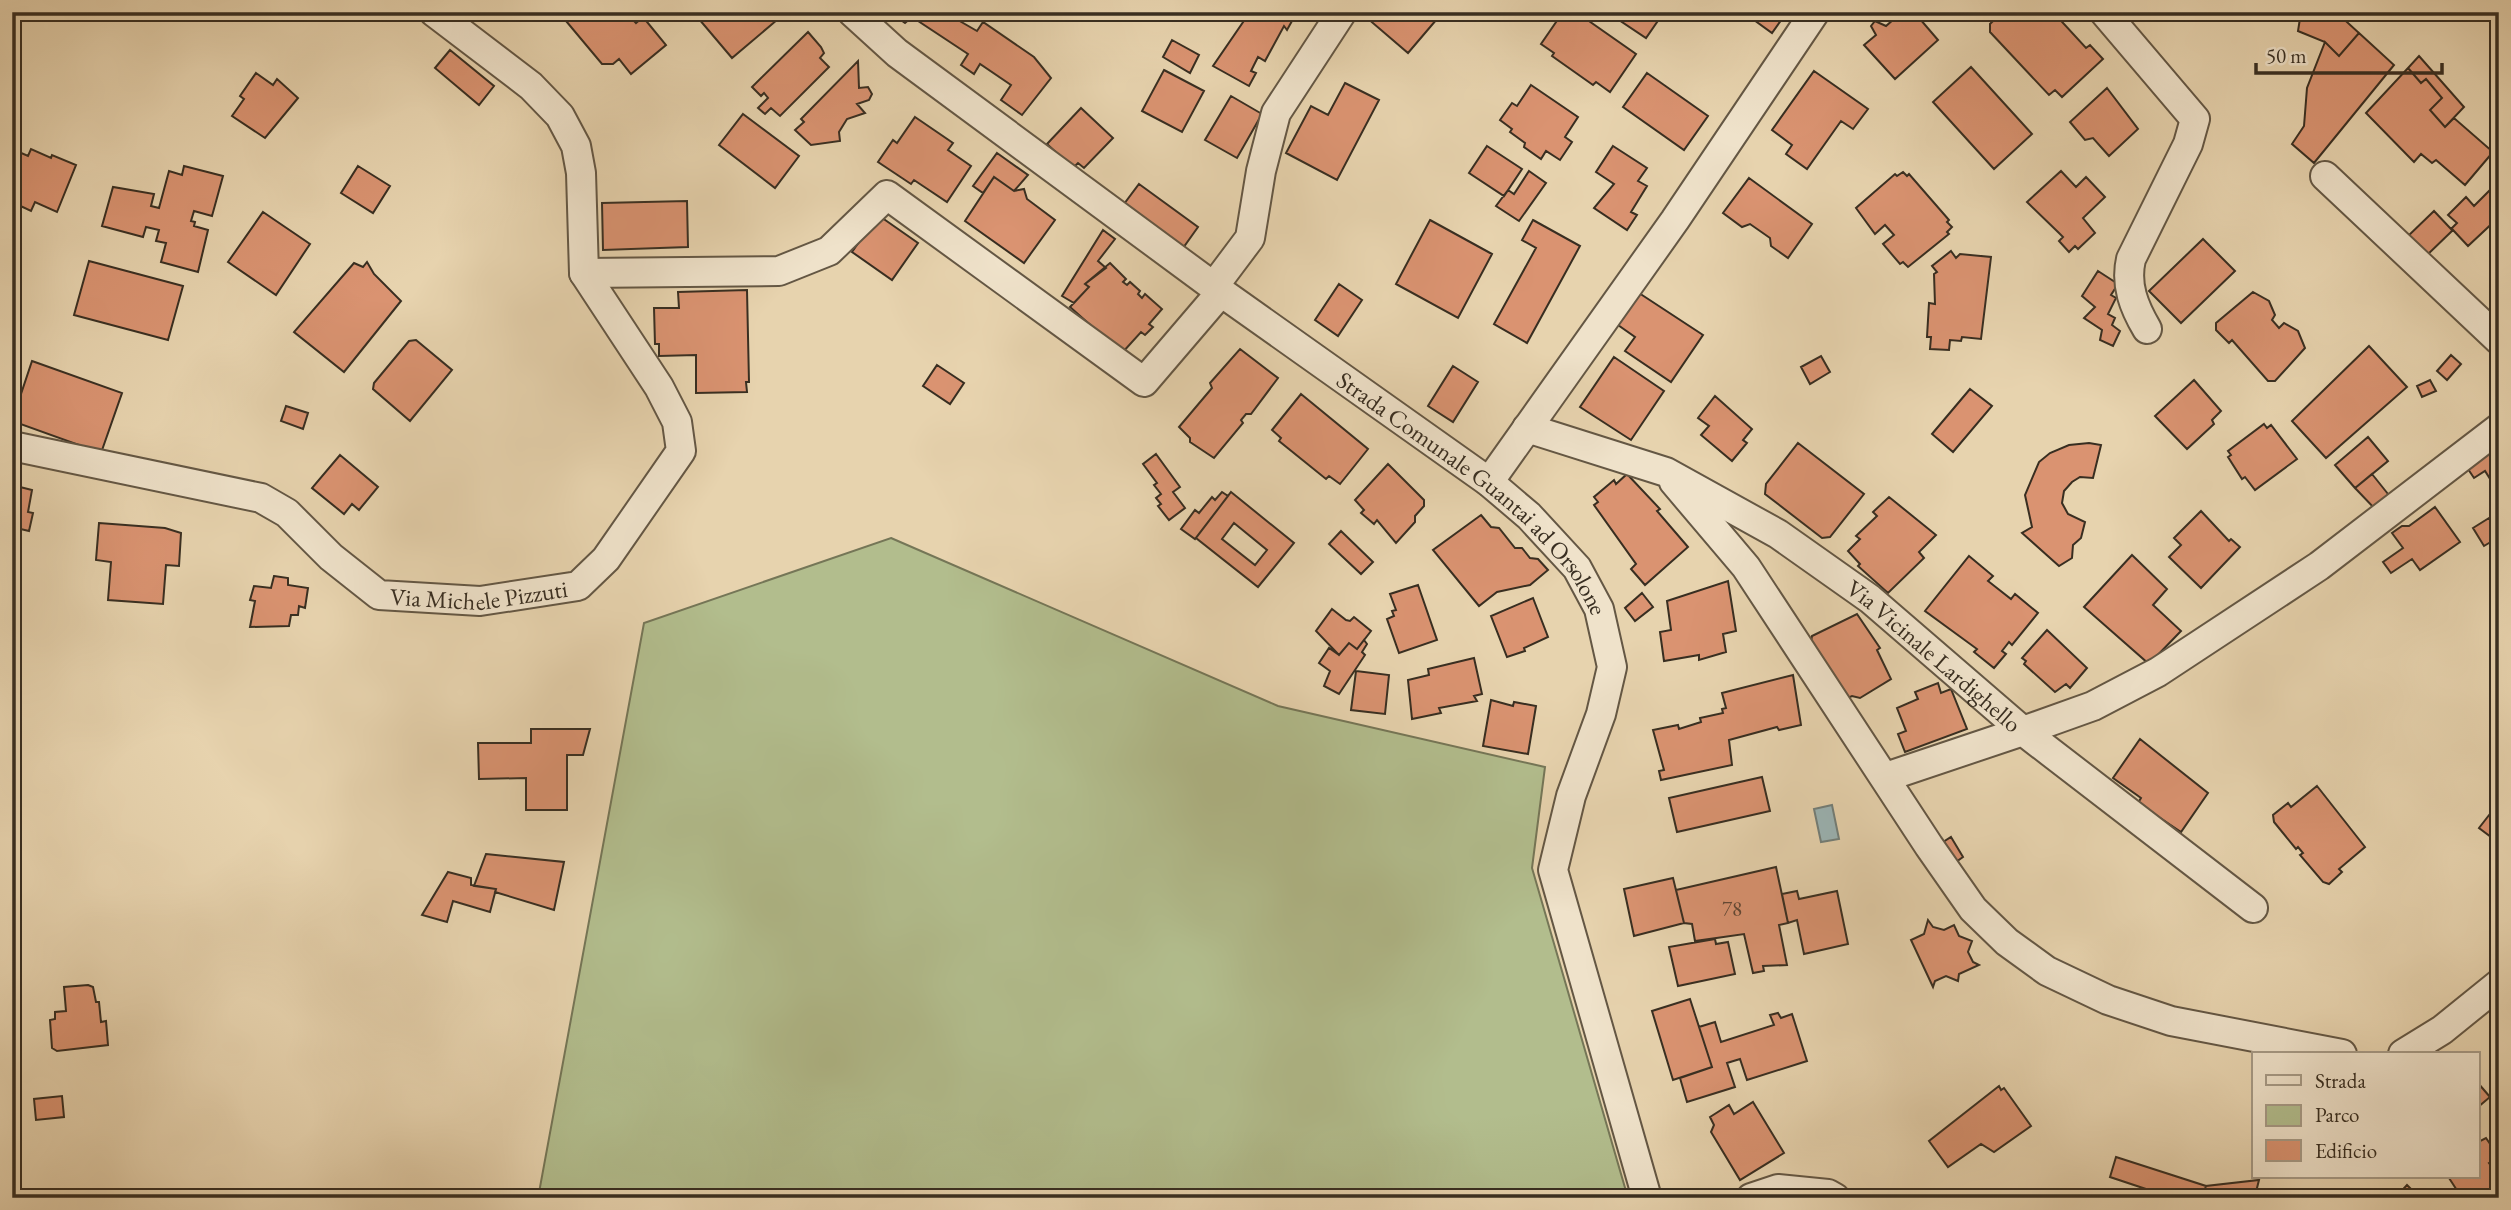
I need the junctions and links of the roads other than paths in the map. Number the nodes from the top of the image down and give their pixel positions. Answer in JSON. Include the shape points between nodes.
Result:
{"nodes":[{"id":1,"x":434,"y":12,"type":"edge"},
{"id":2,"x":852,"y":12,"type":"edge"},
{"id":3,"x":1342,"y":12,"type":"edge"},
{"id":4,"x":1815,"y":12,"type":"edge"},
{"id":5,"x":2104,"y":12,"type":"edge"},
{"id":6,"x":2325,"y":176,"type":"dead end"},
{"id":7,"x":584,"y":273,"type":"junction"},
{"id":8,"x":1217,"y":289,"type":"junction"},
{"id":9,"x":2147,"y":329,"type":"dead end"},
{"id":10,"x":2499,"y":340,"type":"edge"},
{"id":11,"x":1527,"y":428,"type":"junction"},
{"id":12,"x":2499,"y":428,"type":"edge"},
{"id":13,"x":12,"y":446,"type":"edge"},
{"id":14,"x":1666,"y":472,"type":"junction"},
{"id":15,"x":1489,"y":482,"type":"junction"},
{"id":16,"x":2023,"y":731,"type":"junction"},
{"id":17,"x":1886,"y":777,"type":"junction"},
{"id":18,"x":2253,"y":908,"type":"dead end"},
{"id":19,"x":2499,"y":984,"type":"edge"},
{"id":20,"x":2332,"y":1052,"type":"edge"},
{"id":21,"x":2406,"y":1052,"type":"edge"},
{"id":22,"x":1647,"y":1198,"type":"edge"},
{"id":23,"x":1751,"y":1198,"type":"edge"},
{"id":24,"x":1835,"y":1198,"type":"edge"}],
"edges":[{"from":1,"to":7,"type":"street","via":[[531,86],[560,116],[576,146],[581,173]]},
{"from":2,"to":8,"type":"street","name":"Strada Comunale Guantai ad Orsolone","via":[[897,53]]},
{"from":3,"to":8,"type":"street","via":[[1276,113],[1250,238]]},
{"from":4,"to":11,"type":"street"},
{"from":5,"to":9,"type":"street","via":[[2195,119],[2188,144],[2128,272],[2131,296]]},
{"from":6,"to":10,"type":"street"},
{"from":7,"to":8,"type":"street","via":[[779,271],[829,251],[887,195],[1144,382]]},
{"from":7,"to":13,"type":"street","name":"Via Michele Pizzuti","via":[[659,387],[677,422],[681,451],[606,559],[578,586],[480,601],[379,595],[331,557],[287,513],[261,498]]},
{"from":8,"to":15,"type":"street","name":"Strada Comunale Guantai ad Orsolone"},
{"from":11,"to":14,"type":"street","name":"Via Vicinale Lardighello"},
{"from":11,"to":15,"type":"street"},
{"from":12,"to":16,"type":"street","name":"Via Vicinale Lardighello","via":[[2319,566],[2158,672],[2093,706]]},
{"from":14,"to":16,"type":"street","name":"Via Vicinale Lardighello","via":[[1779,534],[1870,599]]},
{"from":14,"to":17,"type":"street","via":[[1746,567]]},
{"from":15,"to":22,"type":"street","name":"Strada Comunale Guantai ad Orsolone","via":[[1529,516],[1577,568],[1599,609],[1612,667],[1553,870]]},
{"from":16,"to":17,"type":"street"},
{"from":16,"to":18,"type":"street"},
{"from":17,"to":20,"type":"street","via":[[1973,909],[2046,971],[2108,1000],[2171,1021]]},
{"from":19,"to":21,"type":"street"},
{"from":23,"to":24,"type":"street","via":[[1778,1189]]}]}
